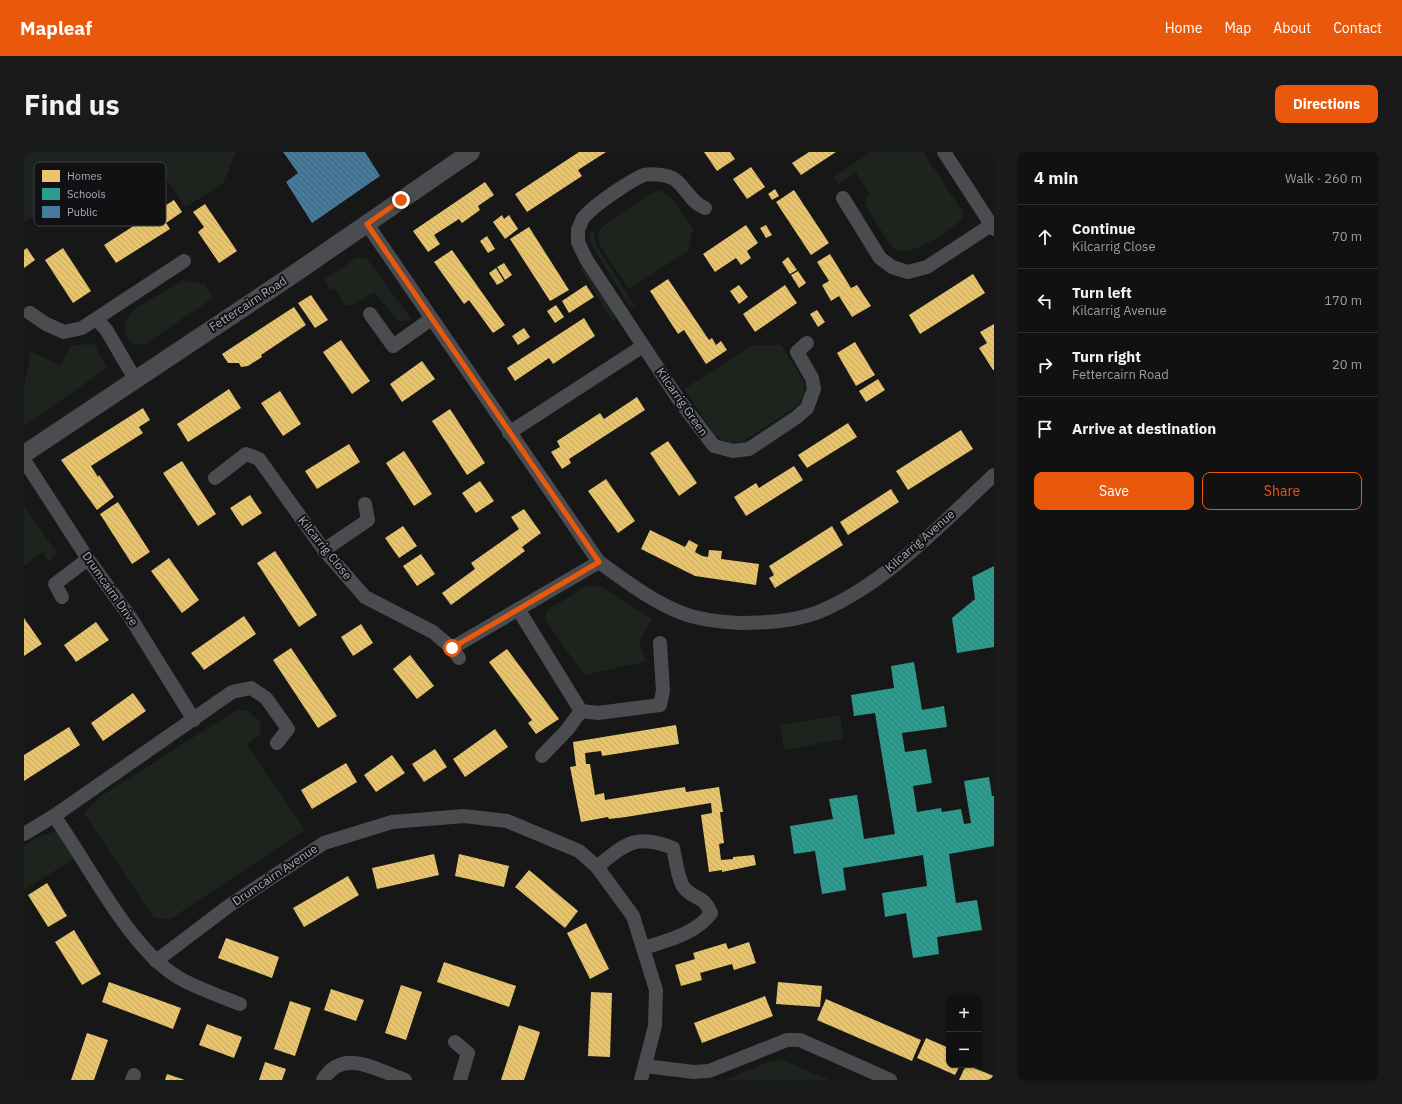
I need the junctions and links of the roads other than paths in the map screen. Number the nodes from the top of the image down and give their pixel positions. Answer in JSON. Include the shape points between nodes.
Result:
{"nodes":[{"id":1,"x":471,"y":152,"type":"edge"},
{"id":2,"x":944,"y":152,"type":"edge"},
{"id":3,"x":843,"y":198,"type":"dead end"},
{"id":4,"x":705,"y":208,"type":"dead end"},
{"id":5,"x":367,"y":224,"type":"junction"},
{"id":6,"x":993,"y":227,"type":"edge"},
{"id":7,"x":184,"y":262,"type":"dead end"},
{"id":8,"x":30,"y":313,"type":"dead end"},
{"id":9,"x":370,"y":314,"type":"dead end"},
{"id":10,"x":97,"y":319,"type":"junction"},
{"id":11,"x":431,"y":319,"type":"junction"},
{"id":12,"x":807,"y":343,"type":"dead end"},
{"id":13,"x":643,"y":346,"type":"junction"},
{"id":14,"x":135,"y":379,"type":"junction"},
{"id":15,"x":509,"y":433,"type":"junction"},
{"id":16,"x":24,"y":454,"type":"edge"},
{"id":17,"x":24,"y":460,"type":"edge"},
{"id":18,"x":994,"y":475,"type":"edge"},
{"id":19,"x":215,"y":478,"type":"dead end"},
{"id":20,"x":365,"y":504,"type":"dead end"},
{"id":21,"x":324,"y":550,"type":"junction"},
{"id":22,"x":88,"y":559,"type":"junction"},
{"id":23,"x":599,"y":562,"type":"junction"},
{"id":24,"x":62,"y":597,"type":"dead end"},
{"id":25,"x":518,"y":609,"type":"junction"},
{"id":26,"x":660,"y":643,"type":"dead end"},
{"id":27,"x":581,"y":711,"type":"junction"},
{"id":28,"x":194,"y":720,"type":"junction"},
{"id":29,"x":276,"y":743,"type":"dead end"},
{"id":30,"x":542,"y":756,"type":"dead end"},
{"id":31,"x":54,"y":816,"type":"junction"},
{"id":32,"x":24,"y":834,"type":"edge"},
{"id":33,"x":597,"y":867,"type":"junction"},
{"id":34,"x":644,"y":948,"type":"junction"},
{"id":35,"x":156,"y":961,"type":"junction"},
{"id":36,"x":240,"y":1004,"type":"dead end"},
{"id":37,"x":455,"y":1042,"type":"dead end"},
{"id":38,"x":645,"y":1066,"type":"junction"},
{"id":39,"x":323,"y":1080,"type":"edge"},
{"id":40,"x":405,"y":1080,"type":"edge"},
{"id":41,"x":460,"y":1080,"type":"edge"},
{"id":42,"x":641,"y":1080,"type":"edge"},
{"id":43,"x":890,"y":1080,"type":"edge"}],
"edges":[{"from":1,"to":5,"type":"street","name":"Fettercairn Road"},
{"from":2,"to":6,"type":"street"},
{"from":3,"to":6,"type":"street","via":[[880,258],[892,267],[908,272],[927,266]]},
{"from":4,"to":13,"type":"street","name":"Kilcarrig Green","via":[[698,206],[673,178],[664,175],[645,175],[593,208],[583,218],[578,230],[578,242],[583,253]]},
{"from":5,"to":11,"type":"street","name":"Kilcarrig Avenue"},
{"from":5,"to":14,"type":"street","name":"Fettercairn Road"},
{"from":7,"to":10,"type":"street"},
{"from":8,"to":10,"type":"street","via":[[64,332],[82,328]]},
{"from":9,"to":11,"type":"street","via":[[393,346]]},
{"from":10,"to":14,"type":"street","via":[[107,331]]},
{"from":11,"to":15,"type":"street","name":"Kilcarrig Avenue"},
{"from":12,"to":13,"type":"street","name":"Kilcarrig Green","via":[[797,352],[812,378],[814,389],[807,408],[749,449],[733,451],[714,446],[709,441]]},
{"from":13,"to":15,"type":"street"},
{"from":14,"to":16,"type":"street","name":"Fettercairn Road"},
{"from":15,"to":23,"type":"street","name":"Kilcarrig Avenue"},
{"from":17,"to":22,"type":"street","name":"Drumcairn Drive"},
{"from":18,"to":23,"type":"street","name":"Kilcarrig Avenue","via":[[903,558],[856,593],[820,611],[788,620],[724,622],[682,613],[645,595]]},
{"from":19,"to":21,"type":"street","name":"Kilcarrig Close","via":[[246,454],[259,459]]},
{"from":20,"to":21,"type":"street","via":[[368,520]]},
{"from":21,"to":25,"type":"street","name":"Kilcarrig Close","via":[[365,597],[433,632],[456,653]]},
{"from":22,"to":24,"type":"street","via":[[56,584]]},
{"from":22,"to":28,"type":"street","name":"Drumcairn Drive","via":[[130,617]]},
{"from":23,"to":25,"type":"street","name":"Kilcarrig Close"},
{"from":25,"to":27,"type":"street"},
{"from":26,"to":27,"type":"street","via":[[663,691],[660,705],[598,713]]},
{"from":27,"to":30,"type":"street"},
{"from":28,"to":29,"type":"street","via":[[232,692],[251,688],[266,698],[288,729]]},
{"from":28,"to":31,"type":"street"},
{"from":31,"to":32,"type":"street"},
{"from":31,"to":35,"type":"street","via":[[119,914]]},
{"from":33,"to":34,"type":"street","name":"Drumcairn Avenue","via":[[633,916]]},
{"from":33,"to":34,"type":"street","via":[[618,849],[636,841],[658,842],[672,848],[678,864],[679,880],[686,890],[706,902],[711,913],[692,931]]},
{"from":33,"to":35,"type":"street","name":"Drumcairn Avenue","via":[[579,851],[507,821],[464,816],[392,822],[318,846],[230,905]]},
{"from":34,"to":38,"type":"street","name":"Drumcairn Avenue","via":[[656,990],[654,1026]]},
{"from":35,"to":36,"type":"street","via":[[176,977]]},
{"from":37,"to":41,"type":"street","via":[[468,1053]]},
{"from":38,"to":42,"type":"street","name":"Drumcairn Avenue"},
{"from":38,"to":43,"type":"street","via":[[694,1072],[709,1071],[787,1040],[800,1040]]},
{"from":39,"to":40,"type":"street","via":[[328,1071],[339,1064],[356,1062]]}]}
